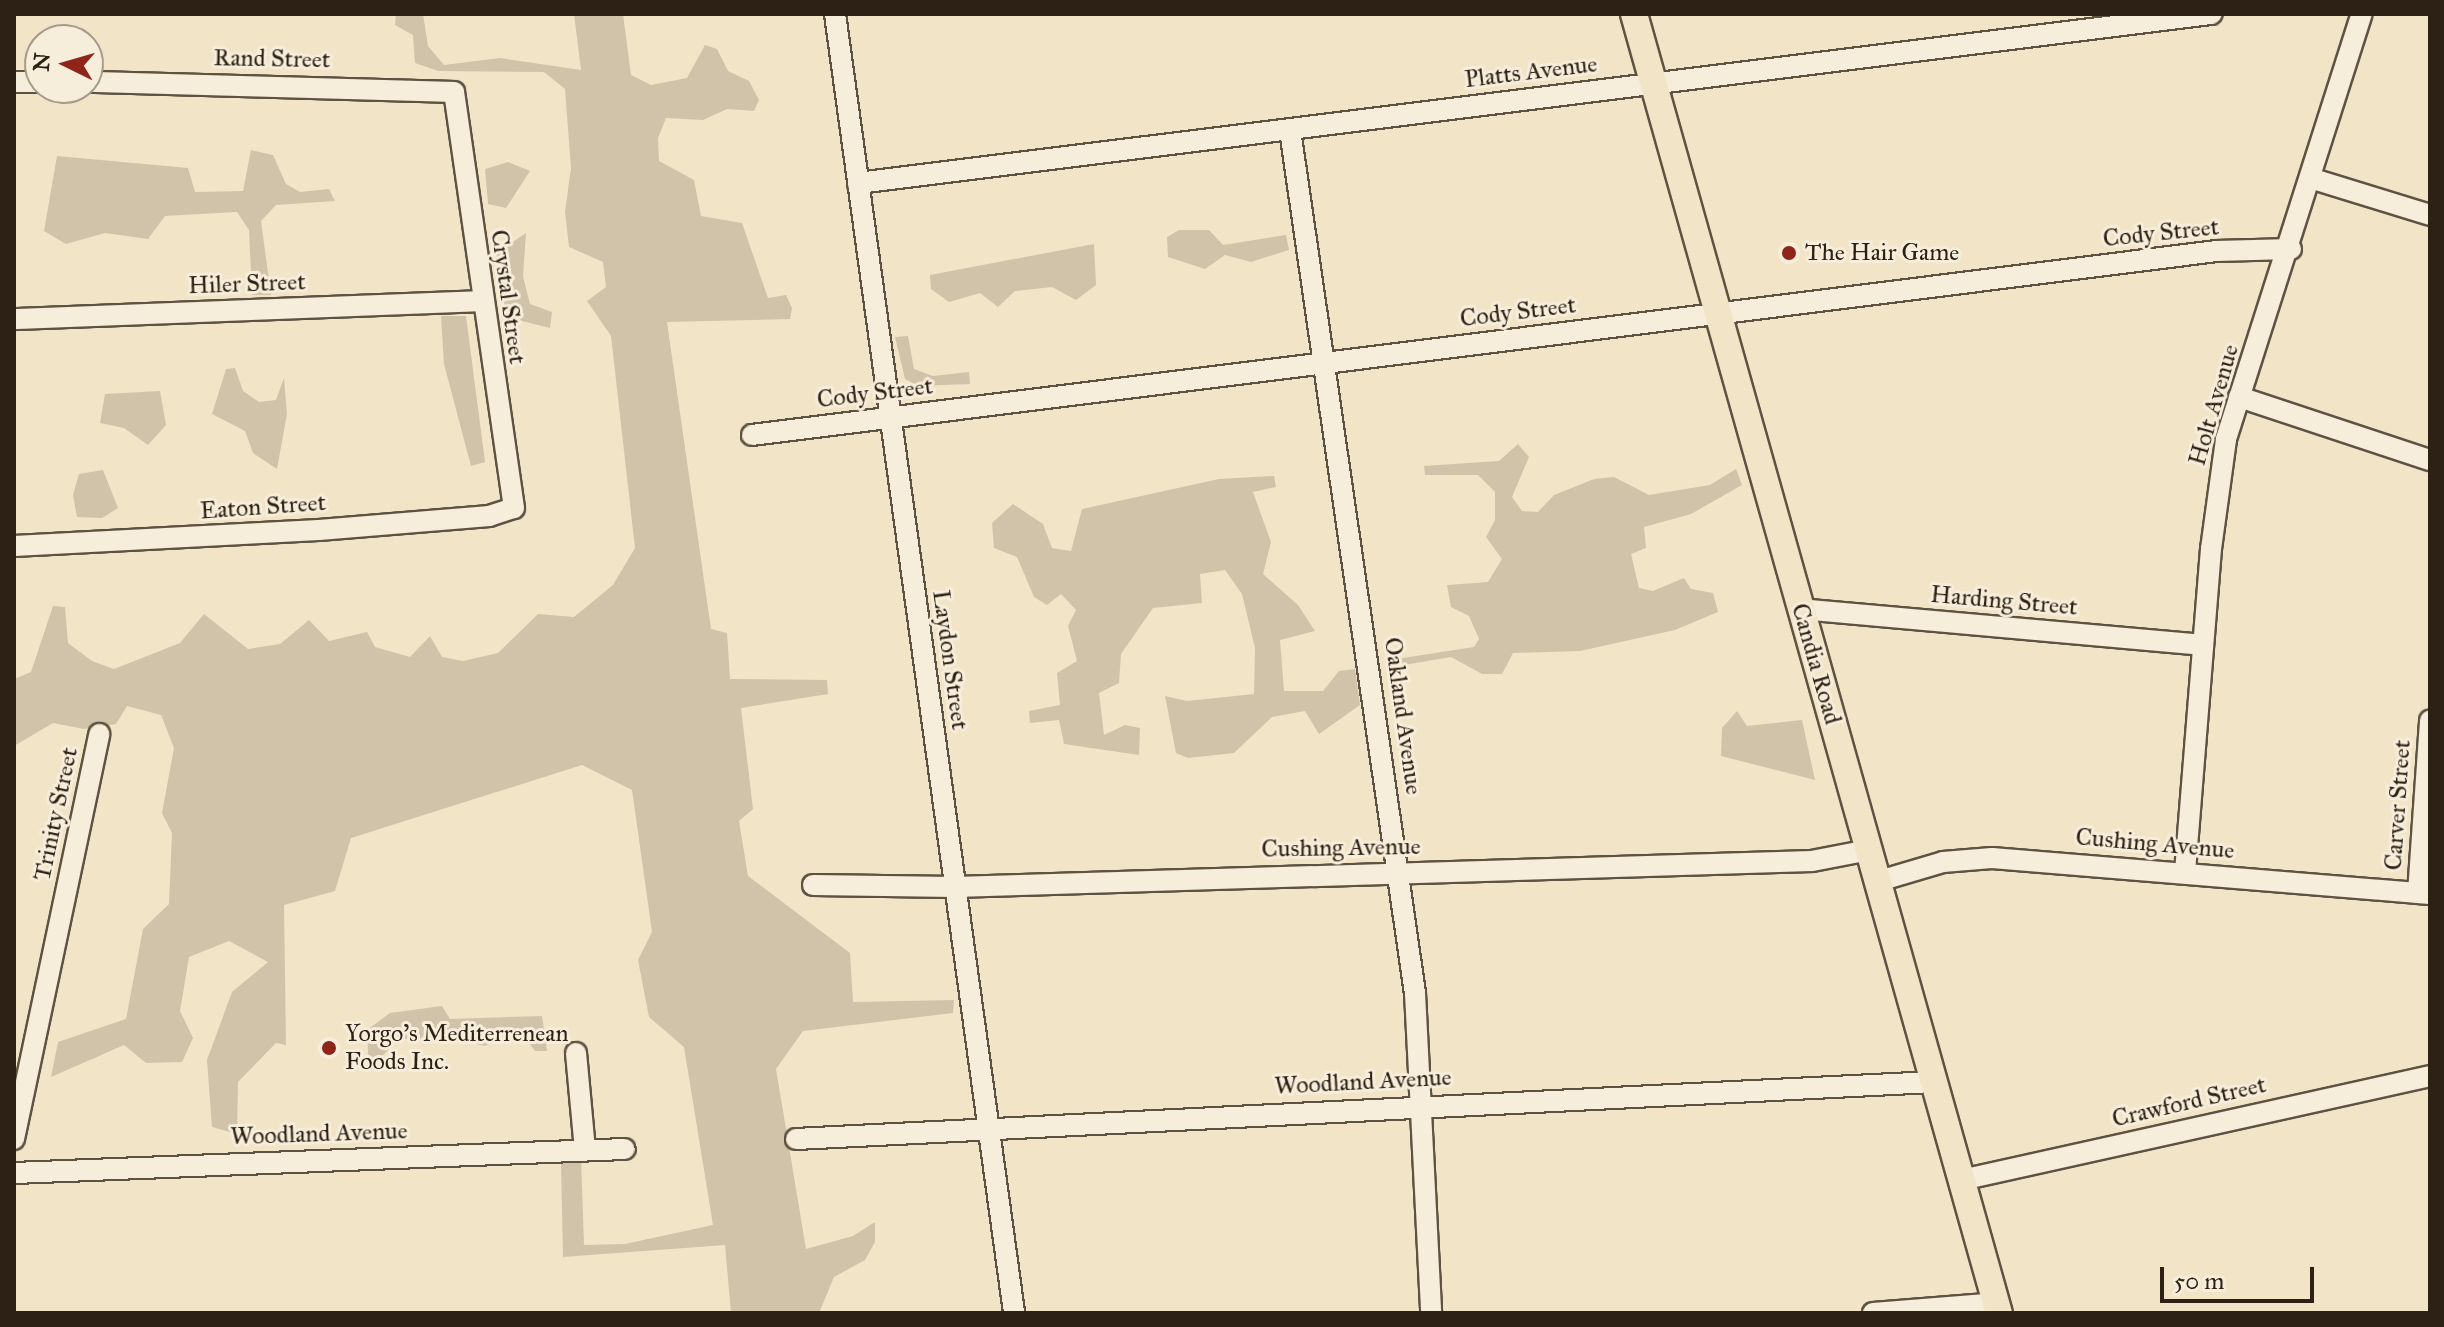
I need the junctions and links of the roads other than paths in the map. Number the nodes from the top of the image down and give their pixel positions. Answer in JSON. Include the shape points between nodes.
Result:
{"nodes":[{"id":1,"x":835,"y":14,"type":"edge"},
{"id":2,"x":1634,"y":14,"type":"edge"},
{"id":3,"x":2211,"y":14,"type":"edge"},
{"id":4,"x":2362,"y":14,"type":"edge"},
{"id":5,"x":104,"y":82,"type":"edge"},
{"id":6,"x":1653,"y":83,"type":"junction"},
{"id":7,"x":454,"y":92,"type":"joint"},
{"id":8,"x":1290,"y":130,"type":"junction"},
{"id":9,"x":2313,"y":179,"type":"junction"},
{"id":10,"x":858,"y":183,"type":"junction"},
{"id":11,"x":2430,"y":215,"type":"edge"},
{"id":12,"x":2291,"y":249,"type":"junction"},
{"id":13,"x":481,"y":301,"type":"junction"},
{"id":14,"x":1718,"y":313,"type":"junction"},
{"id":15,"x":14,"y":319,"type":"edge"},
{"id":16,"x":1326,"y":363,"type":"junction"},
{"id":17,"x":2239,"y":397,"type":"junction"},
{"id":18,"x":890,"y":417,"type":"junction"},
{"id":19,"x":752,"y":435,"type":"dead end"},
{"id":20,"x":2430,"y":460,"type":"edge"},
{"id":21,"x":514,"y":508,"type":"joint"},
{"id":22,"x":14,"y":546,"type":"edge"},
{"id":23,"x":1800,"y":609,"type":"junction"},
{"id":24,"x":2202,"y":645,"type":"junction"},
{"id":25,"x":2430,"y":720,"type":"edge"},
{"id":26,"x":99,"y":734,"type":"dead end"},
{"id":27,"x":1869,"y":850,"type":"junction"},
{"id":28,"x":2185,"y":872,"type":"junction"},
{"id":29,"x":1400,"y":873,"type":"junction"},
{"id":30,"x":1879,"y":881,"type":"junction"},
{"id":31,"x":813,"y":885,"type":"dead end"},
{"id":32,"x":955,"y":887,"type":"junction"},
{"id":33,"x":2424,"y":894,"type":"edge"},
{"id":34,"x":576,"y":1053,"type":"dead end"},
{"id":35,"x":2430,"y":1076,"type":"edge"},
{"id":36,"x":1933,"y":1082,"type":"junction"},
{"id":37,"x":1423,"y":1106,"type":"junction"},
{"id":38,"x":988,"y":1126,"type":"junction"},
{"id":39,"x":14,"y":1139,"type":"edge"},
{"id":40,"x":796,"y":1139,"type":"dead end"},
{"id":41,"x":625,"y":1149,"type":"dead end"},
{"id":42,"x":585,"y":1150,"type":"junction"},
{"id":43,"x":14,"y":1173,"type":"edge"},
{"id":44,"x":1961,"y":1180,"type":"junction"},
{"id":45,"x":1998,"y":1308,"type":"edge"},
{"id":46,"x":1014,"y":1313,"type":"edge"},
{"id":47,"x":1431,"y":1313,"type":"edge"},
{"id":48,"x":1873,"y":1313,"type":"edge"}],
"edges":[{"from":1,"to":10,"type":"street","name":"Laydon Street"},
{"from":2,"to":6,"type":"main road","name":"Candia Road"},
{"from":3,"to":6,"type":"street","name":"Platts Avenue"},
{"from":4,"to":9,"type":"street","name":"Holt Avenue"},
{"from":5,"to":7,"type":"street","name":"Rand Street"},
{"from":6,"to":8,"type":"street","name":"Platts Avenue"},
{"from":6,"to":14,"type":"main road","name":"Candia Road"},
{"from":7,"to":13,"type":"street","name":"Crystal Street"},
{"from":8,"to":10,"type":"street","name":"Platts Avenue"},
{"from":8,"to":16,"type":"street","name":"Oakland Avenue"},
{"from":9,"to":11,"type":"street"},
{"from":9,"to":12,"type":"street","name":"Holt Avenue"},
{"from":10,"to":18,"type":"street","name":"Laydon Street"},
{"from":12,"to":14,"type":"street","name":"Cody Street","via":[[2216,251]]},
{"from":12,"to":17,"type":"street","name":"Holt Avenue"},
{"from":13,"to":15,"type":"street","name":"Hiler Street"},
{"from":13,"to":21,"type":"street","name":"Crystal Street"},
{"from":14,"to":16,"type":"street","name":"Cody Street"},
{"from":14,"to":23,"type":"main road","name":"Candia Road"},
{"from":16,"to":18,"type":"street","name":"Cody Street"},
{"from":16,"to":29,"type":"street","name":"Oakland Avenue"},
{"from":17,"to":20,"type":"street"},
{"from":17,"to":24,"type":"street","name":"Holt Avenue","via":[[2217,497]]},
{"from":18,"to":19,"type":"street","name":"Cody Street"},
{"from":18,"to":32,"type":"street","name":"Laydon Street"},
{"from":21,"to":22,"type":"street","name":"Eaton Street","via":[[489,516],[319,530]]},
{"from":23,"to":24,"type":"street","name":"Harding Street"},
{"from":23,"to":27,"type":"main road","name":"Candia Road"},
{"from":24,"to":28,"type":"street","name":"Holt Avenue"},
{"from":25,"to":33,"type":"street","name":"Carver Street"},
{"from":26,"to":39,"type":"street","name":"Trinity Street"},
{"from":27,"to":29,"type":"street","name":"Cushing Avenue","via":[[1812,861]]},
{"from":27,"to":30,"type":"main road","name":"Candia Road"},
{"from":28,"to":30,"type":"street","name":"Cushing Avenue","via":[[1966,858]]},
{"from":28,"to":33,"type":"street","name":"Cushing Avenue"},
{"from":29,"to":32,"type":"street","name":"Cushing Avenue"},
{"from":29,"to":37,"type":"street","name":"Oakland Avenue"},
{"from":30,"to":36,"type":"main road","name":"Candia Road"},
{"from":31,"to":32,"type":"street","name":"Cushing Avenue"},
{"from":32,"to":38,"type":"street","name":"Laydon Street"},
{"from":34,"to":42,"type":"street"},
{"from":35,"to":44,"type":"street","name":"Crawford Street"},
{"from":36,"to":37,"type":"street","name":"Woodland Avenue"},
{"from":36,"to":44,"type":"main road","name":"Candia Road"},
{"from":37,"to":38,"type":"street","name":"Woodland Avenue"},
{"from":37,"to":47,"type":"street","name":"Oakland Avenue"},
{"from":38,"to":40,"type":"street","name":"Woodland Avenue"},
{"from":38,"to":46,"type":"street","name":"Laydon Street"},
{"from":41,"to":42,"type":"street","name":"Woodland Avenue"},
{"from":42,"to":43,"type":"street","name":"Woodland Avenue"},
{"from":44,"to":45,"type":"main road","name":"Candia Road"},
{"from":45,"to":48,"type":"street"}]}
